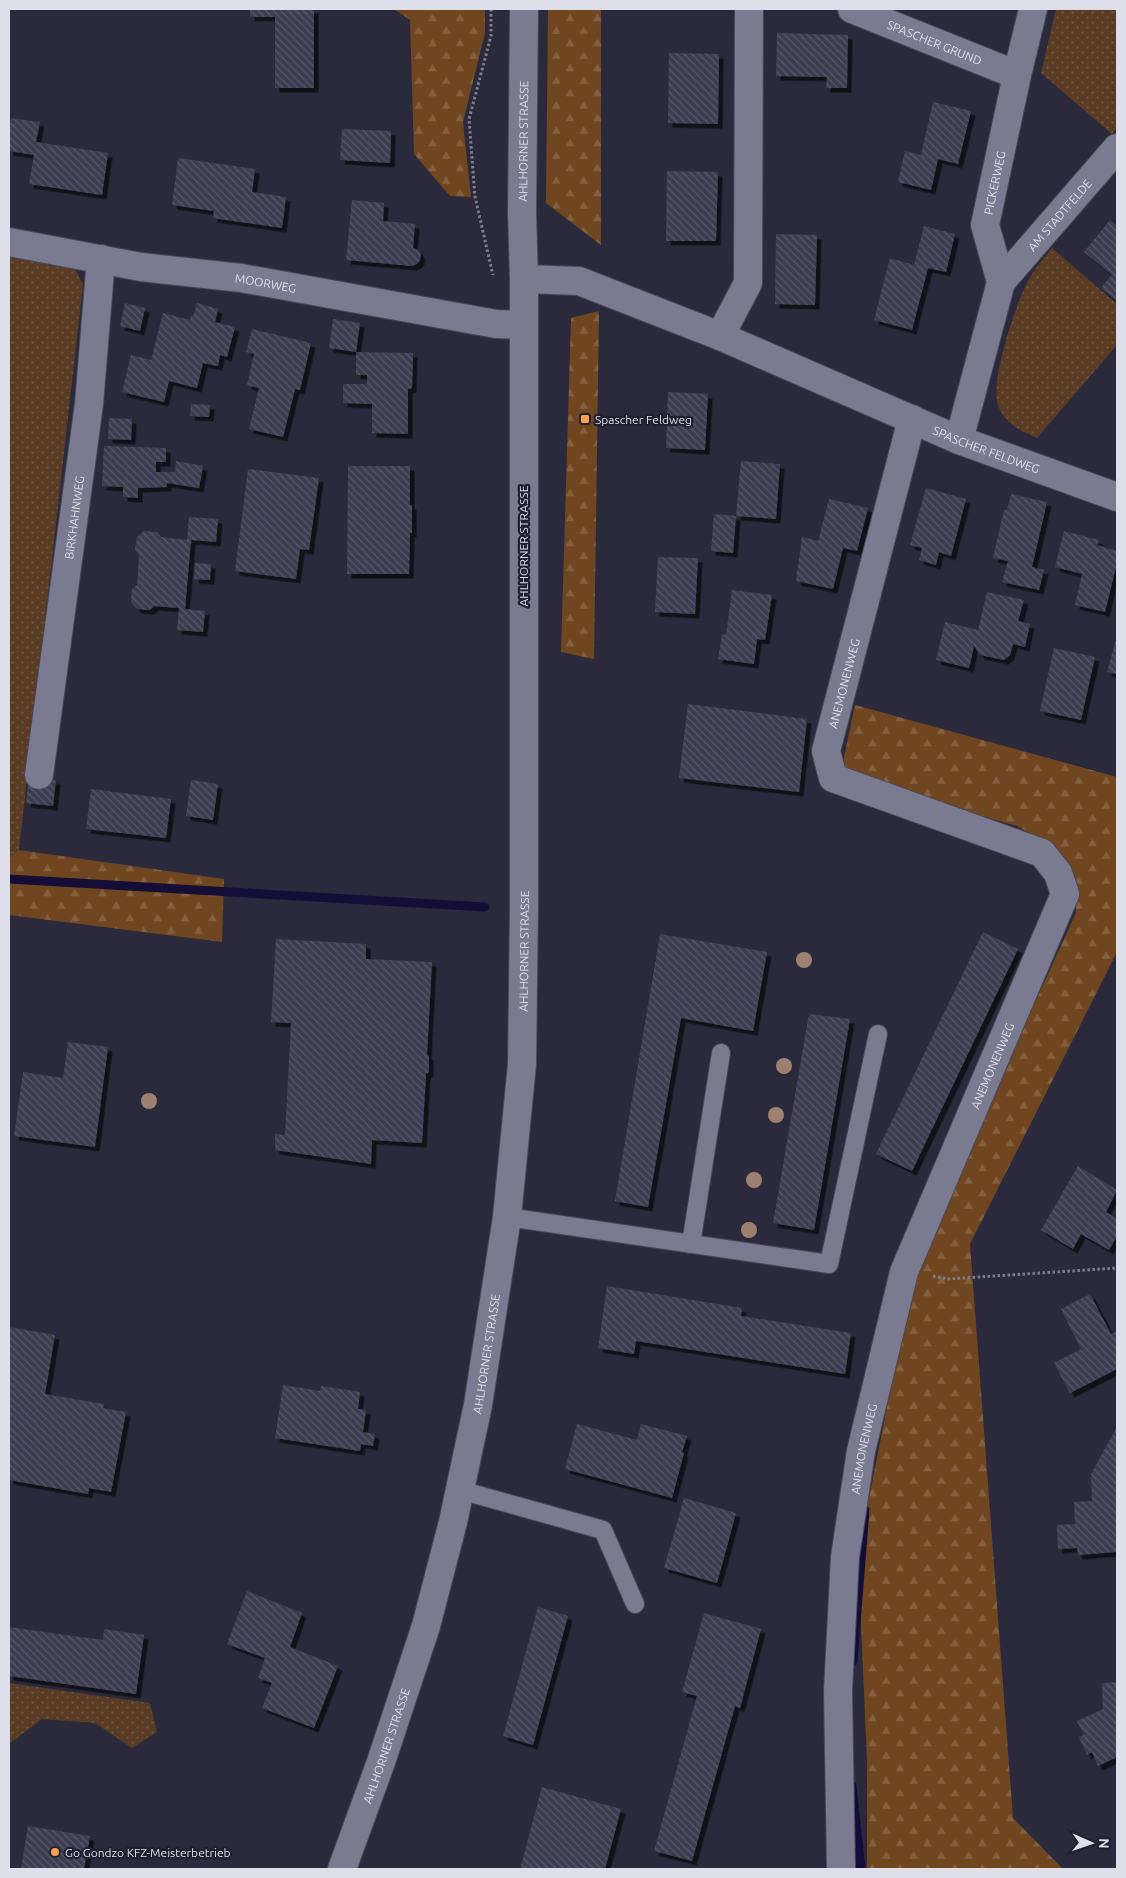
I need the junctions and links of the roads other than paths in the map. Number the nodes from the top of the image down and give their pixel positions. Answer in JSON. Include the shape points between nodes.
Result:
{"nodes":[{"id":1,"x":524,"y":9,"type":"edge"},
{"id":2,"x":749,"y":9,"type":"edge"},
{"id":3,"x":852,"y":9,"type":"edge"},
{"id":4,"x":1033,"y":9,"type":"edge"},
{"id":5,"x":1017,"y":75,"type":"junction"},
{"id":6,"x":1117,"y":148,"type":"edge"},
{"id":7,"x":9,"y":242,"type":"edge"},
{"id":8,"x":101,"y":259,"type":"junction"},
{"id":9,"x":524,"y":279,"type":"junction"},
{"id":10,"x":1001,"y":282,"type":"junction"},
{"id":11,"x":523,"y":325,"type":"junction"},
{"id":12,"x":720,"y":336,"type":"junction"},
{"id":13,"x":912,"y":419,"type":"junction"},
{"id":14,"x":960,"y":440,"type":"junction"},
{"id":15,"x":1117,"y":497,"type":"edge"},
{"id":16,"x":39,"y":775,"type":"dead end"},
{"id":17,"x":878,"y":1034,"type":"dead end"},
{"id":18,"x":721,"y":1053,"type":"dead end"},
{"id":19,"x":507,"y":1217,"type":"junction"},
{"id":20,"x":691,"y":1244,"type":"junction"},
{"id":21,"x":460,"y":1490,"type":"junction"},
{"id":22,"x":635,"y":1604,"type":"dead end"},
{"id":23,"x":342,"y":1869,"type":"edge"},
{"id":24,"x":841,"y":1869,"type":"edge"}],
"edges":[{"from":1,"to":9,"type":"street","name":"AHLHORNER STRASSE"},
{"from":2,"to":12,"type":"street","via":[[748,283]]},
{"from":3,"to":5,"type":"street","name":"SPASCHER GRUND"},
{"from":4,"to":5,"type":"street","name":"PICKERWEG"},
{"from":5,"to":10,"type":"street","name":"PICKERWEG","via":[[985,226]]},
{"from":6,"to":10,"type":"street","name":"AM STADTFELDE"},
{"from":7,"to":8,"type":"street","name":"MOORWEG"},
{"from":8,"to":11,"type":"street","name":"MOORWEG","via":[[241,278],[496,324]]},
{"from":8,"to":16,"type":"street","name":"BIRKHAHNWEG","via":[[89,404]]},
{"from":9,"to":11,"type":"street","name":"AHLHORNER STRASSE"},
{"from":9,"to":12,"type":"street","name":"SPASCHER FELDWEG","via":[[579,281]]},
{"from":10,"to":14,"type":"street"},
{"from":11,"to":19,"type":"street","name":"AHLHORNER STRASSE","via":[[522,1064]]},
{"from":12,"to":13,"type":"street","name":"SPASCHER FELDWEG"},
{"from":13,"to":14,"type":"street","name":"SPASCHER FELDWEG"},
{"from":13,"to":24,"type":"street","name":"ANEMONENWEG","via":[[826,752],[834,778],[1042,853],[1058,873],[1065,894],[904,1272],[861,1451],[845,1557],[838,1691]]},
{"from":14,"to":15,"type":"street","name":"SPASCHER FELDWEG"},
{"from":17,"to":20,"type":"lane","via":[[830,1264]]},
{"from":18,"to":20,"type":"lane"},
{"from":19,"to":20,"type":"lane"},
{"from":19,"to":21,"type":"street","name":"AHLHORNER STRASSE","via":[[478,1405]]},
{"from":21,"to":22,"type":"lane","via":[[603,1530]]},
{"from":21,"to":23,"type":"street","name":"AHLHORNER STRASSE","via":[[426,1626]]}]}
